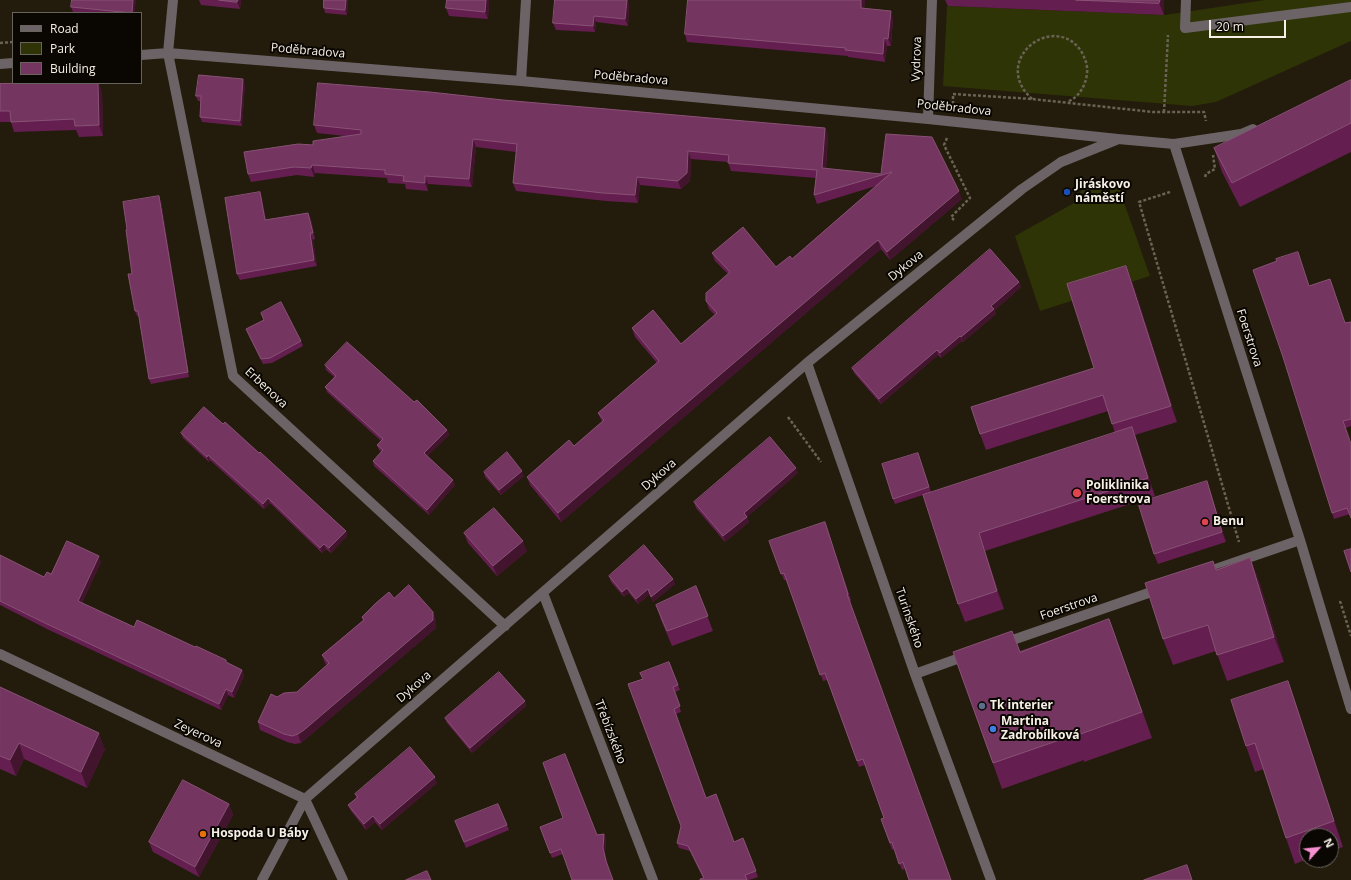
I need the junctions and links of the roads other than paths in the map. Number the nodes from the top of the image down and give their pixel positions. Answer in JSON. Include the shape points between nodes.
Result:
{"nodes":[{"id":1,"x":173,"y":0,"type":"edge"},
{"id":2,"x":526,"y":0,"type":"edge"},
{"id":3,"x":932,"y":0,"type":"edge"},
{"id":4,"x":1186,"y":0,"type":"edge"},
{"id":5,"x":1351,"y":7,"type":"edge"},
{"id":6,"x":168,"y":53,"type":"junction"},
{"id":7,"x":142,"y":54,"type":"edge"},
{"id":8,"x":12,"y":63,"type":"edge"},
{"id":9,"x":0,"y":64,"type":"edge"},
{"id":10,"x":521,"y":81,"type":"junction"},
{"id":11,"x":928,"y":119,"type":"junction"},
{"id":12,"x":1262,"y":124,"type":"edge"},
{"id":13,"x":1118,"y":139,"type":"junction"},
{"id":14,"x":1174,"y":144,"type":"junction"},
{"id":15,"x":807,"y":363,"type":"junction"},
{"id":16,"x":1300,"y":540,"type":"junction"},
{"id":17,"x":1194,"y":577,"type":"edge"},
{"id":18,"x":1173,"y":584,"type":"edge"},
{"id":19,"x":543,"y":593,"type":"junction"},
{"id":20,"x":505,"y":626,"type":"junction"},
{"id":21,"x":997,"y":645,"type":"edge"},
{"id":22,"x":974,"y":653,"type":"edge"},
{"id":23,"x":0,"y":654,"type":"edge"},
{"id":24,"x":915,"y":674,"type":"junction"},
{"id":25,"x":1351,"y":709,"type":"edge"},
{"id":26,"x":305,"y":799,"type":"junction"},
{"id":27,"x":262,"y":880,"type":"edge"},
{"id":28,"x":343,"y":880,"type":"edge"},
{"id":29,"x":653,"y":880,"type":"edge"},
{"id":30,"x":991,"y":880,"type":"edge"}],
"edges":[{"from":1,"to":6,"type":"street","name":"Erbenova"},
{"from":2,"to":10,"type":"street"},
{"from":3,"to":11,"type":"street","name":"Vydrova"},
{"from":4,"to":5,"type":"street","via":[[1185,28]]},
{"from":6,"to":7,"type":"street","name":"Poděbradova"},
{"from":6,"to":10,"type":"street","name":"Poděbradova"},
{"from":6,"to":20,"type":"street","name":"Erbenova","via":[[233,376]]},
{"from":8,"to":9,"type":"street"},
{"from":10,"to":11,"type":"street","name":"Poděbradova"},
{"from":11,"to":13,"type":"street","name":"Poděbradova"},
{"from":12,"to":14,"type":"street","via":[[1241,134]]},
{"from":13,"to":14,"type":"street"},
{"from":13,"to":15,"type":"street","name":"Dykova","via":[[1061,162],[1022,189]]},
{"from":14,"to":16,"type":"street","name":"Foerstrova"},
{"from":15,"to":19,"type":"street","name":"Dykova"},
{"from":15,"to":24,"type":"street","name":"Turinského"},
{"from":16,"to":17,"type":"street"},
{"from":16,"to":25,"type":"street","name":"Foerstrova"},
{"from":18,"to":21,"type":"street","name":"Foerstrova"},
{"from":19,"to":20,"type":"street","name":"Dykova"},
{"from":19,"to":29,"type":"street","name":"Třebízského"},
{"from":20,"to":26,"type":"street","name":"Dykova"},
{"from":22,"to":24,"type":"street"},
{"from":23,"to":26,"type":"street","name":"Zeyerova"},
{"from":24,"to":30,"type":"street","name":"Turinského"},
{"from":26,"to":27,"type":"street","name":"Dykova"},
{"from":26,"to":28,"type":"street"}]}
